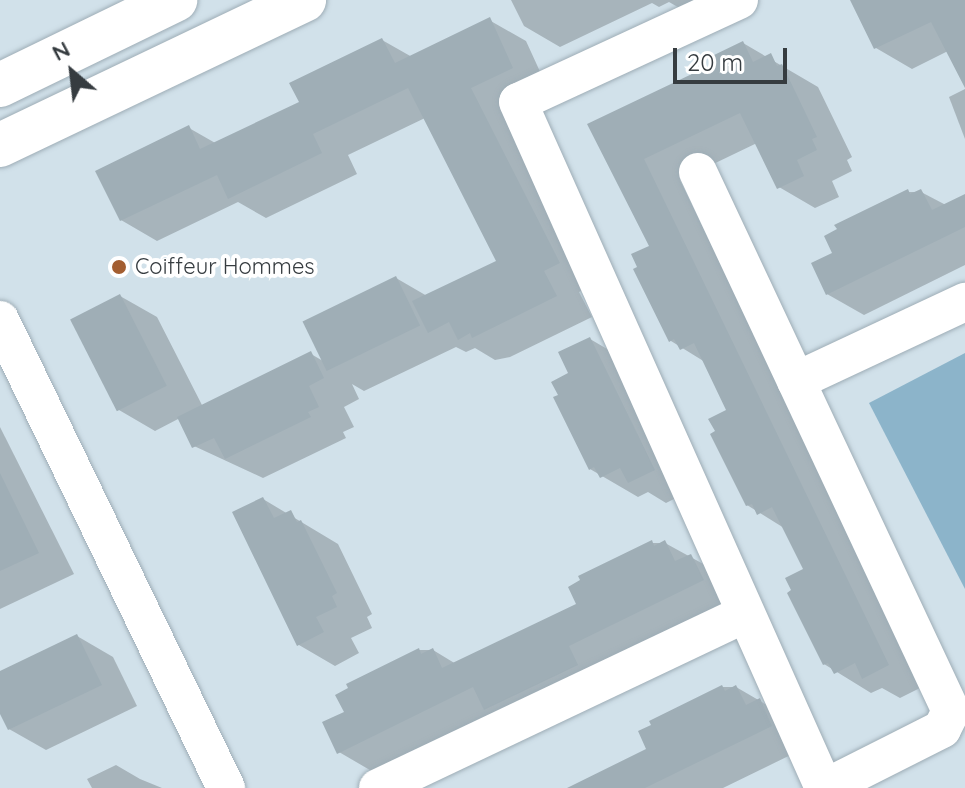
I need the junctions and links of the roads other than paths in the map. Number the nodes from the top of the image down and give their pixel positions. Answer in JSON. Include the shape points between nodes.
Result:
{"nodes":[{"id":1,"x":175,"y":0,"type":"edge"},
{"id":2,"x":304,"y":0,"type":"edge"},
{"id":3,"x":739,"y":0,"type":"edge"},
{"id":4,"x":0,"y":85,"type":"edge"},
{"id":5,"x":0,"y":145,"type":"edge"},
{"id":6,"x":698,"y":172,"type":"dead end"},
{"id":7,"x":965,"y":302,"type":"edge"},
{"id":8,"x":0,"y":320,"type":"edge"},
{"id":9,"x":796,"y":381,"type":"junction"},
{"id":10,"x":743,"y":615,"type":"junction"},
{"id":11,"x":226,"y":788,"type":"edge"},
{"id":12,"x":378,"y":788,"type":"edge"},
{"id":13,"x":824,"y":788,"type":"edge"}],
"edges":[{"from":1,"to":4,"type":"main road"},
{"from":2,"to":5,"type":"main road"},
{"from":3,"to":10,"type":"street","via":[[518,102]]},
{"from":6,"to":9,"type":"street"},
{"from":7,"to":9,"type":"street"},
{"from":8,"to":11,"type":"street"},
{"from":9,"to":13,"type":"street","via":[[951,711],[942,729]]},
{"from":10,"to":12,"type":"street"},
{"from":10,"to":13,"type":"street"}]}
